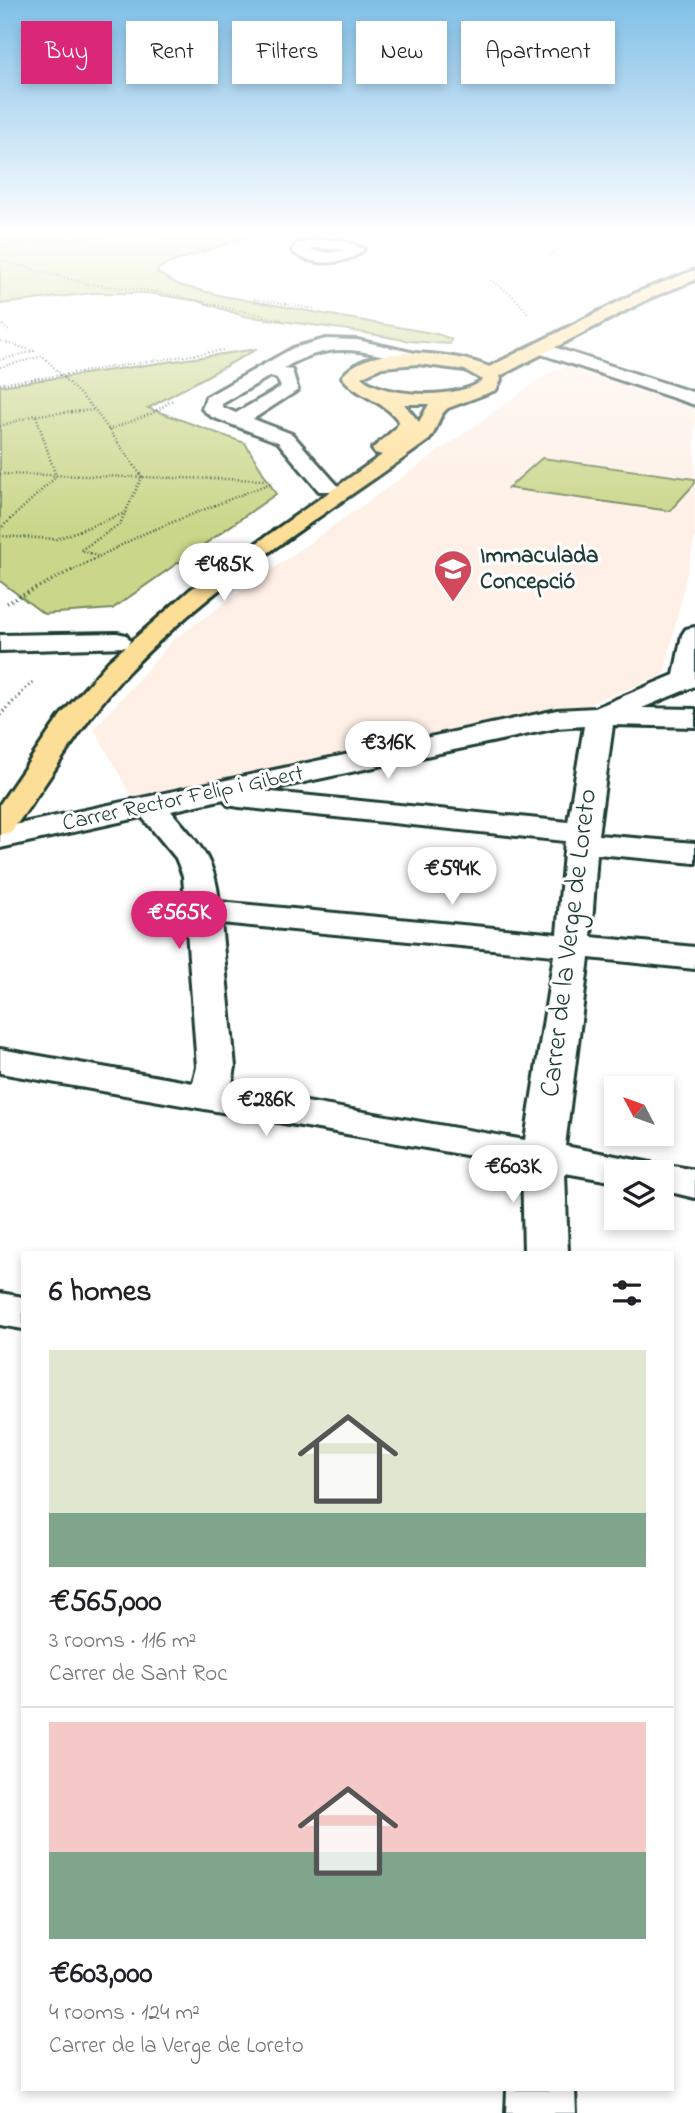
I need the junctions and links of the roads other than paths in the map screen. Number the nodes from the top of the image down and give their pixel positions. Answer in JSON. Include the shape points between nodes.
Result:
{"nodes":[{"id":1,"x":574,"y":331,"type":"edge"},
{"id":2,"x":549,"y":343,"type":"junction"},
{"id":3,"x":365,"y":348,"type":"junction"},
{"id":4,"x":418,"y":359,"type":"junction"},
{"id":5,"x":453,"y":362,"type":"junction"},
{"id":6,"x":359,"y":369,"type":"junction"},
{"id":7,"x":268,"y":370,"type":"junction"},
{"id":8,"x":490,"y":374,"type":"junction"},
{"id":9,"x":372,"y":393,"type":"junction"},
{"id":10,"x":466,"y":394,"type":"junction"},
{"id":11,"x":695,"y":399,"type":"edge"},
{"id":12,"x":237,"y":420,"type":"junction"},
{"id":13,"x":327,"y":486,"type":"junction"},
{"id":14,"x":695,"y":635,"type":"edge"},
{"id":15,"x":117,"y":641,"type":"junction"},
{"id":16,"x":0,"y":643,"type":"edge"},
{"id":17,"x":53,"y":705,"type":"dead end"},
{"id":18,"x":600,"y":716,"type":"junction"},
{"id":19,"x":695,"y":718,"type":"edge"},
{"id":20,"x":15,"y":764,"type":"dead end"},
{"id":21,"x":204,"y":794,"type":"junction"},
{"id":22,"x":0,"y":797,"type":"edge"},
{"id":23,"x":150,"y":806,"type":"junction"},
{"id":24,"x":0,"y":825,"type":"edge"},
{"id":25,"x":0,"y":838,"type":"edge"},
{"id":26,"x":581,"y":838,"type":"junction"},
{"id":27,"x":695,"y":853,"type":"edge"},
{"id":28,"x":204,"y":911,"type":"junction"},
{"id":29,"x":573,"y":947,"type":"junction"},
{"id":30,"x":695,"y":958,"type":"edge"},
{"id":31,"x":0,"y":1061,"type":"edge"},
{"id":32,"x":210,"y":1097,"type":"junction"},
{"id":33,"x":543,"y":1155,"type":"junction"},
{"id":34,"x":604,"y":1166,"type":"edge"},
{"id":35,"x":674,"y":1180,"type":"edge"},
{"id":36,"x":695,"y":1184,"type":"edge"},
{"id":37,"x":546,"y":1251,"type":"edge"},
{"id":38,"x":0,"y":1309,"type":"edge"},
{"id":39,"x":21,"y":1313,"type":"edge"},
{"id":40,"x":541,"y":2091,"type":"edge"},
{"id":41,"x":541,"y":2113,"type":"edge"}],
"edges":[{"from":1,"to":2,"type":"main road"},
{"from":2,"to":5,"type":"main road","via":[[498,358]]},
{"from":2,"to":8,"type":"main road"},
{"from":2,"to":11,"type":"street"},
{"from":3,"to":4,"type":"street"},
{"from":3,"to":6,"type":"street"},
{"from":3,"to":7,"type":"street","via":[[341,342],[316,346]]},
{"from":4,"to":5,"type":"main road"},
{"from":4,"to":6,"type":"main road"},
{"from":5,"to":8,"type":"main road"},
{"from":6,"to":9,"type":"main road","via":[[351,377],[353,382]]},
{"from":7,"to":12,"type":"street","via":[[285,374],[289,390]]},
{"from":7,"to":12,"type":"street","via":[[210,405]]},
{"from":8,"to":10,"type":"main road","via":[[489,386]]},
{"from":9,"to":10,"type":"main road","via":[[410,398]]},
{"from":9,"to":13,"type":"main road","via":[[402,411],[409,426]]},
{"from":10,"to":24,"type":"main road","via":[[439,405],[422,436],[238,564],[161,627],[82,706]]},
{"from":12,"to":13,"type":"street","via":[[285,438]]},
{"from":13,"to":15,"type":"main road","via":[[190,577]]},
{"from":14,"to":18,"type":"street","name":"Carrer Rector Felip i Gibert","via":[[687,678]]},
{"from":15,"to":16,"type":"street"},
{"from":15,"to":17,"type":"main road"},
{"from":18,"to":19,"type":"street"},
{"from":18,"to":21,"type":"street","name":"Carrer Rector Felip i Gibert","via":[[557,719]]},
{"from":18,"to":26,"type":"street","name":"Carrer de la Verge de Loreto"},
{"from":20,"to":22,"type":"main road"},
{"from":21,"to":23,"type":"street","name":"Carrer Rector Felip i Gibert"},
{"from":21,"to":26,"type":"street"},
{"from":23,"to":25,"type":"street","name":"Carrer Rector Felip i Gibert"},
{"from":23,"to":28,"type":"street","via":[[197,867]]},
{"from":26,"to":27,"type":"street"},
{"from":26,"to":29,"type":"street","name":"Carrer de la Verge de Loreto"},
{"from":28,"to":29,"type":"street"},
{"from":28,"to":32,"type":"street","via":[[216,1067]]},
{"from":29,"to":30,"type":"street"},
{"from":29,"to":33,"type":"street","name":"Carrer de la Verge de Loreto"},
{"from":31,"to":32,"type":"street"},
{"from":32,"to":33,"type":"street"},
{"from":33,"to":34,"type":"street"},
{"from":33,"to":37,"type":"street","name":"Carrer de la Verge de Loreto"},
{"from":35,"to":36,"type":"street"},
{"from":38,"to":39,"type":"street"},
{"from":40,"to":41,"type":"street"}]}
